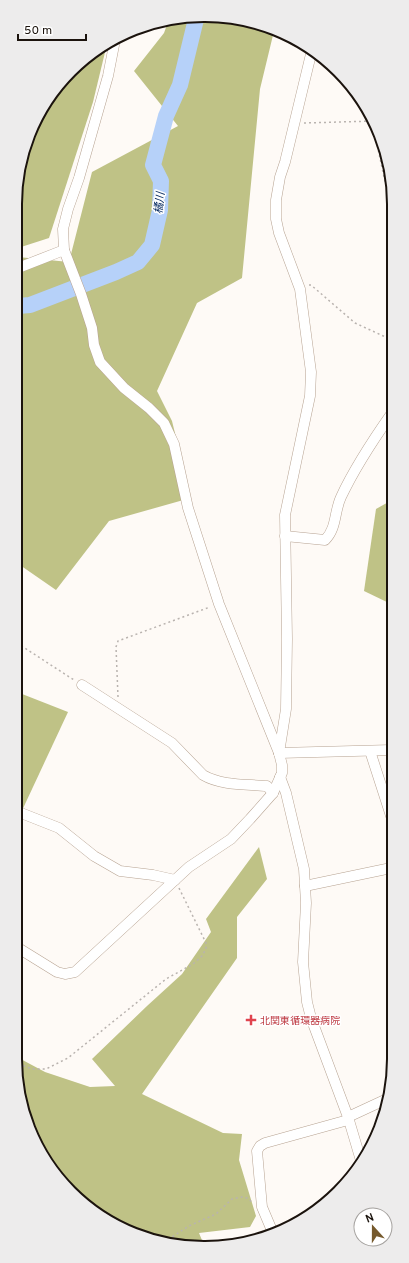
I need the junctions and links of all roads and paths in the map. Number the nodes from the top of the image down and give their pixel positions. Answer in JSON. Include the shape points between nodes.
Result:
{"nodes":[{"id":1,"x":114,"y":46,"type":"edge"},
{"id":2,"x":311,"y":56,"type":"edge"},
{"id":3,"x":367,"y":122,"type":"edge"},
{"id":4,"x":295,"y":123,"type":"junction"},
{"id":5,"x":378,"y":147,"type":"edge"},
{"id":6,"x":386,"y":184,"type":"edge"},
{"id":7,"x":64,"y":250,"type":"junction"},
{"id":8,"x":22,"y":266,"type":"edge"},
{"id":9,"x":299,"y":286,"type":"junction"},
{"id":10,"x":387,"y":338,"type":"edge"},
{"id":11,"x":387,"y":420,"type":"edge"},
{"id":12,"x":285,"y":536,"type":"junction"},
{"id":13,"x":219,"y":604,"type":"junction"},
{"id":14,"x":22,"y":646,"type":"edge"},
{"id":15,"x":82,"y":685,"type":"joint"},
{"id":16,"x":119,"y":709,"type":"junction"},
{"id":17,"x":387,"y":750,"type":"edge"},
{"id":18,"x":370,"y":752,"type":"junction"},
{"id":19,"x":279,"y":753,"type":"junction"},
{"id":20,"x":280,"y":777,"type":"junction"},
{"id":21,"x":273,"y":793,"type":"junction"},
{"id":22,"x":387,"y":804,"type":"edge"},
{"id":23,"x":22,"y":813,"type":"edge"},
{"id":24,"x":387,"y":869,"type":"edge"},
{"id":25,"x":175,"y":880,"type":"junction"},
{"id":26,"x":305,"y":886,"type":"junction"},
{"id":27,"x":22,"y":950,"type":"edge"},
{"id":28,"x":22,"y":1064,"type":"edge"},
{"id":29,"x":382,"y":1102,"type":"edge"},
{"id":30,"x":348,"y":1119,"type":"junction"},
{"id":31,"x":359,"y":1155,"type":"edge"},
{"id":32,"x":262,"y":1207,"type":"junction"},
{"id":33,"x":271,"y":1228,"type":"edge"},
{"id":34,"x":171,"y":1237,"type":"edge"}],
"edges":[{"from":1,"to":7,"type":"street","via":[[108,76],[68,209],[63,230]]},
{"from":2,"to":4,"type":"street"},
{"from":3,"to":4,"type":"path"},
{"from":4,"to":9,"type":"street","via":[[280,178],[276,208],[279,233]]},
{"from":5,"to":6,"type":"path"},
{"from":7,"to":8,"type":"street"},
{"from":7,"to":13,"type":"street","via":[[92,328],[100,362],[124,388],[164,423],[174,444],[188,508]]},
{"from":9,"to":10,"type":"path","via":[[311,285],[355,323]]},
{"from":9,"to":12,"type":"street","via":[[311,372],[310,396],[285,515]]},
{"from":11,"to":12,"type":"street","via":[[359,461],[340,499],[331,534],[326,540]]},
{"from":12,"to":19,"type":"street","via":[[286,709]]},
{"from":13,"to":16,"type":"path","via":[[118,641],[116,683]]},
{"from":13,"to":19,"type":"street"},
{"from":14,"to":15,"type":"path"},
{"from":15,"to":16,"type":"street"},
{"from":16,"to":21,"type":"street","via":[[172,743],[208,778],[222,782],[267,786]]},
{"from":17,"to":18,"type":"street"},
{"from":18,"to":19,"type":"street"},
{"from":18,"to":22,"type":"street"},
{"from":19,"to":20,"type":"street","via":[[282,765]]},
{"from":20,"to":21,"type":"street"},
{"from":20,"to":26,"type":"street","via":[[304,869]]},
{"from":21,"to":25,"type":"street","via":[[231,839],[189,867]]},
{"from":23,"to":25,"type":"street","via":[[59,828],[94,856],[120,871]]},
{"from":24,"to":26,"type":"street"},
{"from":25,"to":27,"type":"street","via":[[75,972],[57,972]]},
{"from":25,"to":28,"type":"path","via":[[206,943],[202,956],[166,979],[68,1058],[46,1069],[34,1069]]},
{"from":26,"to":30,"type":"street","via":[[303,962],[307,1002]]},
{"from":29,"to":30,"type":"street"},
{"from":30,"to":31,"type":"street"},
{"from":30,"to":32,"type":"street","via":[[260,1146],[257,1151]]},
{"from":32,"to":33,"type":"street"},
{"from":32,"to":34,"type":"path","via":[[258,1207],[247,1198],[232,1199],[216,1214]]}]}
